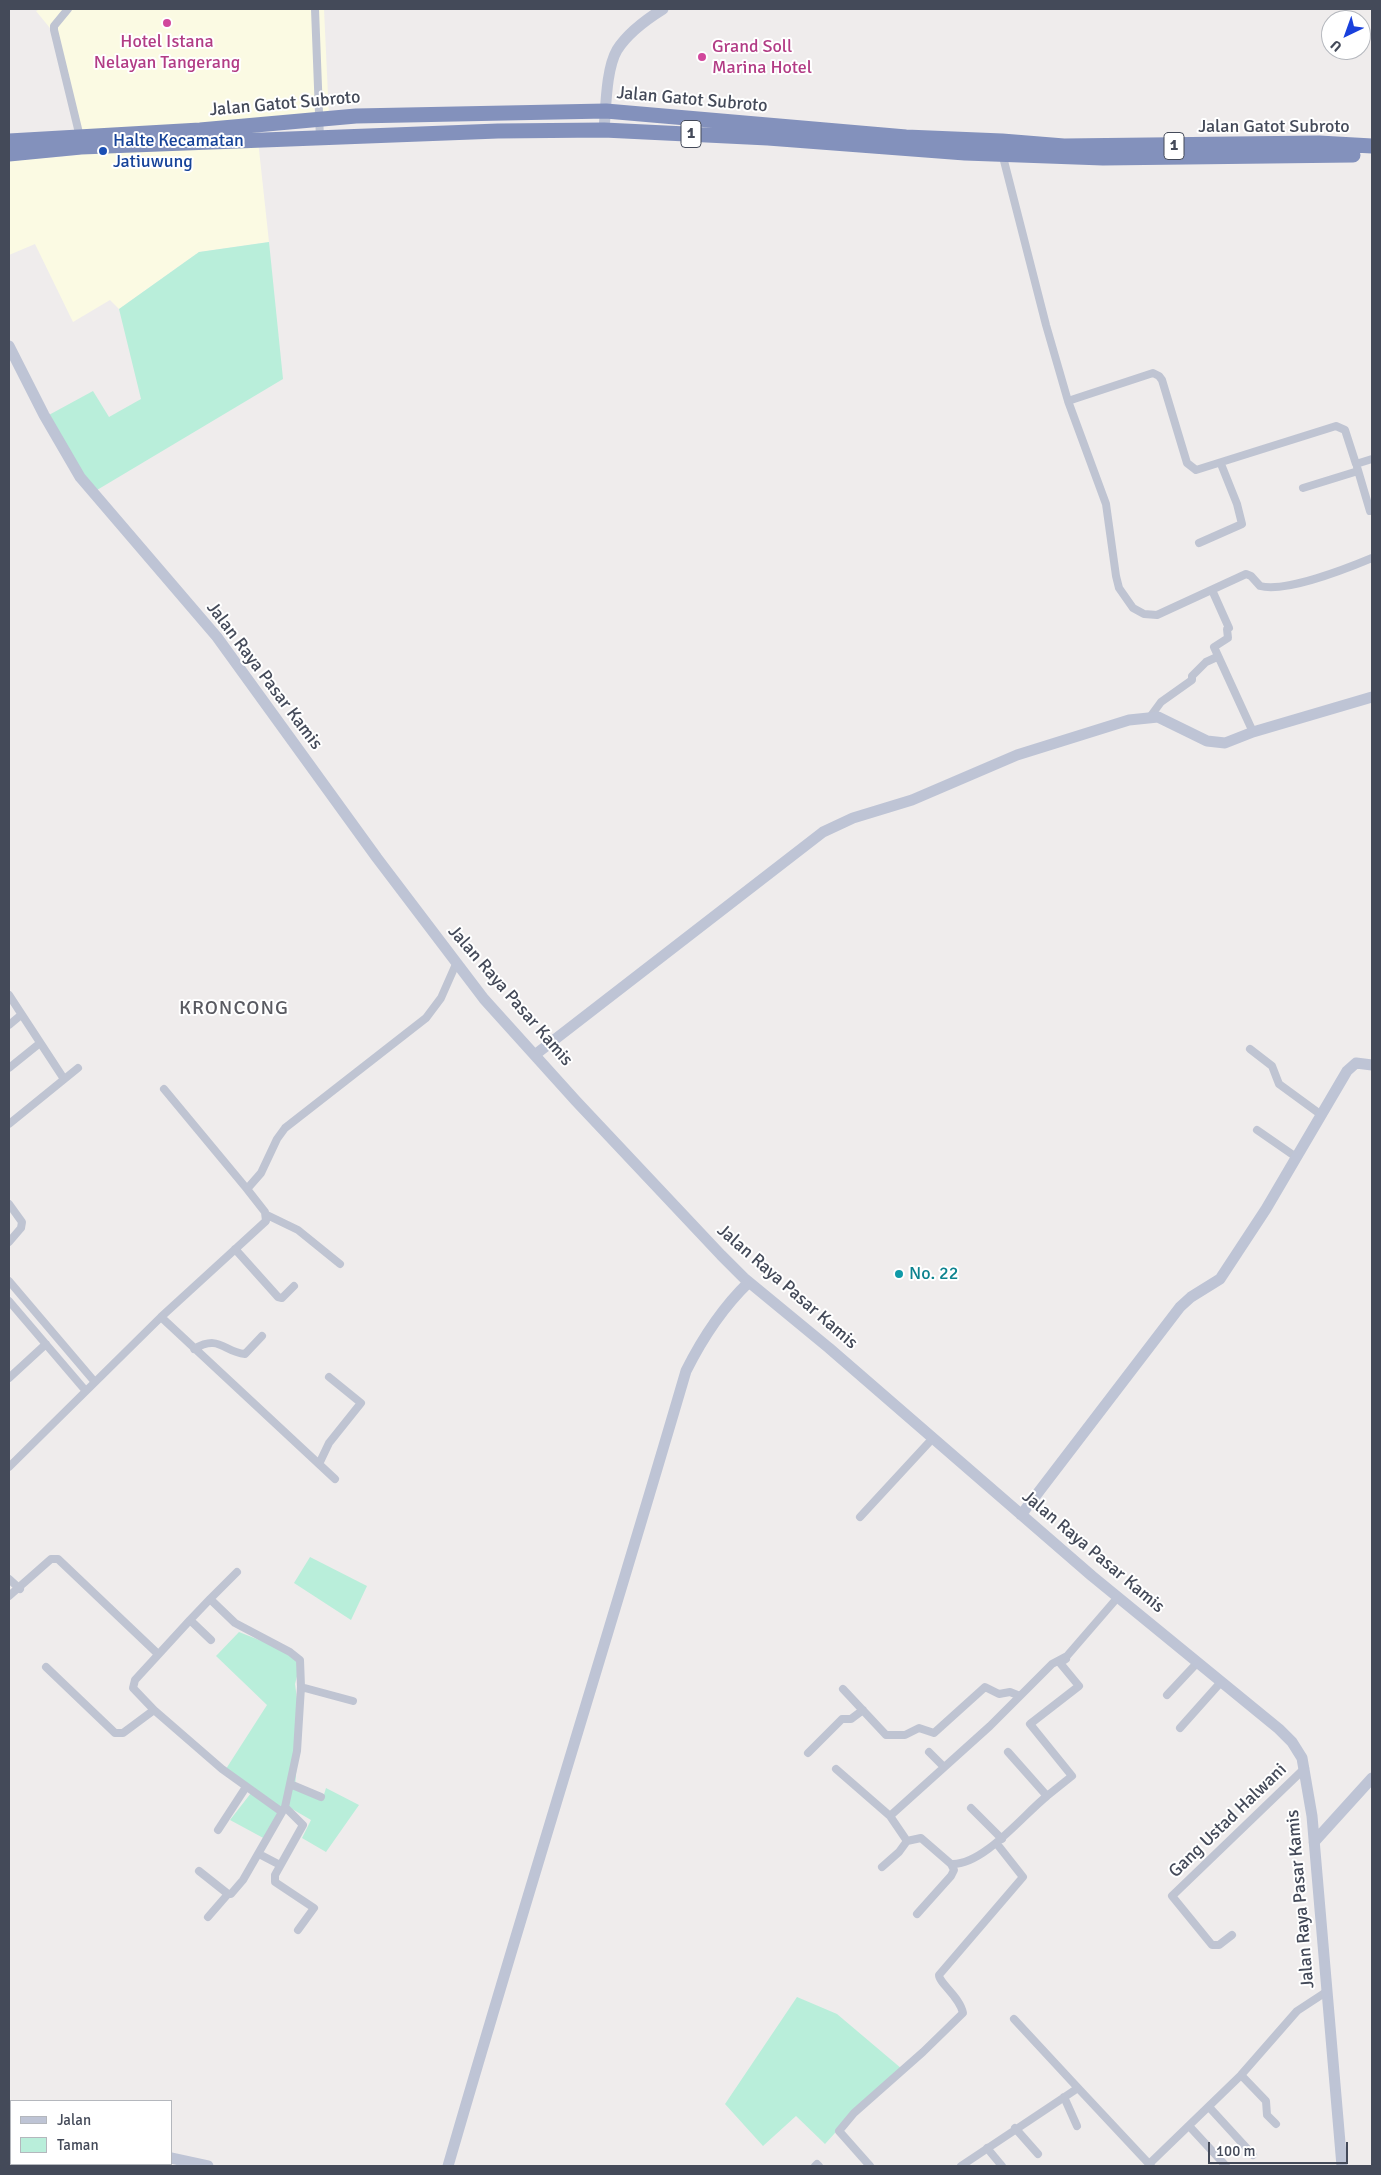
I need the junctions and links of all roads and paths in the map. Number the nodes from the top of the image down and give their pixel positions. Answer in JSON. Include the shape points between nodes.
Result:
{"nodes":[{"id":1,"x":68,"y":9,"type":"edge"},
{"id":2,"x":315,"y":9,"type":"edge"},
{"id":3,"x":663,"y":9,"type":"edge"},
{"id":4,"x":606,"y":112,"type":"junction"},
{"id":5,"x":321,"y":119,"type":"junction"},
{"id":6,"x":604,"y":130,"type":"junction"},
{"id":7,"x":320,"y":139,"type":"junction"},
{"id":8,"x":9,"y":141,"type":"edge"},
{"id":9,"x":81,"y":141,"type":"junction"},
{"id":10,"x":1372,"y":146,"type":"edge"},
{"id":11,"x":1002,"y":147,"type":"junction"},
{"id":12,"x":1319,"y":149,"type":"junction"},
{"id":13,"x":9,"y":154,"type":"edge"},
{"id":14,"x":1372,"y":156,"type":"edge"},
{"id":15,"x":9,"y":346,"type":"edge"},
{"id":16,"x":1068,"y":401,"type":"junction"},
{"id":17,"x":1372,"y":459,"type":"edge"},
{"id":18,"x":1221,"y":464,"type":"junction"},
{"id":19,"x":1357,"y":467,"type":"junction"},
{"id":20,"x":1303,"y":488,"type":"dead end"},
{"id":21,"x":1370,"y":510,"type":"dead end"},
{"id":22,"x":1200,"y":543,"type":"dead end"},
{"id":23,"x":1372,"y":558,"type":"edge"},
{"id":24,"x":1212,"y":590,"type":"junction"},
{"id":25,"x":1217,"y":657,"type":"junction"},
{"id":26,"x":1372,"y":697,"type":"edge"},
{"id":27,"x":1150,"y":717,"type":"junction"},
{"id":28,"x":1253,"y":732,"type":"junction"},
{"id":29,"x":456,"y":964,"type":"junction"},
{"id":30,"x":9,"y":995,"type":"edge"},
{"id":31,"x":21,"y":1014,"type":"junction"},
{"id":32,"x":9,"y":1025,"type":"edge"},
{"id":33,"x":40,"y":1043,"type":"junction"},
{"id":34,"x":1250,"y":1049,"type":"dead end"},
{"id":35,"x":536,"y":1054,"type":"junction"},
{"id":36,"x":1372,"y":1066,"type":"edge"},
{"id":37,"x":9,"y":1068,"type":"edge"},
{"id":38,"x":78,"y":1068,"type":"dead end"},
{"id":39,"x":64,"y":1079,"type":"junction"},
{"id":40,"x":164,"y":1089,"type":"dead end"},
{"id":41,"x":1320,"y":1114,"type":"junction"},
{"id":42,"x":9,"y":1124,"type":"edge"},
{"id":43,"x":1257,"y":1130,"type":"dead end"},
{"id":44,"x":1296,"y":1156,"type":"junction"},
{"id":45,"x":248,"y":1189,"type":"junction"},
{"id":46,"x":9,"y":1204,"type":"edge"},
{"id":47,"x":267,"y":1215,"type":"junction"},
{"id":48,"x":9,"y":1242,"type":"edge"},
{"id":49,"x":235,"y":1249,"type":"junction"},
{"id":50,"x":340,"y":1264,"type":"dead end"},
{"id":51,"x":9,"y":1281,"type":"edge"},
{"id":52,"x":749,"y":1282,"type":"junction"},
{"id":53,"x":294,"y":1286,"type":"dead end"},
{"id":54,"x":11,"y":1307,"type":"edge"},
{"id":55,"x":161,"y":1317,"type":"junction"},
{"id":56,"x":262,"y":1336,"type":"dead end"},
{"id":57,"x":46,"y":1344,"type":"junction"},
{"id":58,"x":194,"y":1349,"type":"junction"},
{"id":59,"x":330,"y":1377,"type":"dead end"},
{"id":60,"x":9,"y":1378,"type":"edge"},
{"id":61,"x":94,"y":1381,"type":"junction"},
{"id":62,"x":85,"y":1390,"type":"junction"},
{"id":63,"x":933,"y":1438,"type":"junction"},
{"id":64,"x":319,"y":1464,"type":"junction"},
{"id":65,"x":9,"y":1467,"type":"edge"},
{"id":66,"x":335,"y":1479,"type":"dead end"},
{"id":67,"x":1021,"y":1515,"type":"junction"},
{"id":68,"x":860,"y":1517,"type":"dead end"},
{"id":69,"x":238,"y":1572,"type":"dead end"},
{"id":70,"x":9,"y":1579,"type":"edge"},
{"id":71,"x":20,"y":1589,"type":"junction"},
{"id":72,"x":9,"y":1596,"type":"edge"},
{"id":73,"x":1119,"y":1597,"type":"junction"},
{"id":74,"x":210,"y":1599,"type":"junction"},
{"id":75,"x":190,"y":1620,"type":"junction"},
{"id":76,"x":211,"y":1640,"type":"dead end"},
{"id":77,"x":158,"y":1654,"type":"junction"},
{"id":78,"x":1197,"y":1663,"type":"junction"},
{"id":79,"x":46,"y":1667,"type":"dead end"},
{"id":80,"x":1221,"y":1682,"type":"junction"},
{"id":81,"x":301,"y":1687,"type":"junction"},
{"id":82,"x":843,"y":1689,"type":"dead end"},
{"id":83,"x":1167,"y":1695,"type":"dead end"},
{"id":84,"x":1020,"y":1696,"type":"junction"},
{"id":85,"x":353,"y":1701,"type":"dead end"},
{"id":86,"x":154,"y":1710,"type":"junction"},
{"id":87,"x":863,"y":1710,"type":"junction"},
{"id":88,"x":1180,"y":1728,"type":"dead end"},
{"id":89,"x":929,"y":1752,"type":"dead end"},
{"id":90,"x":1008,"y":1752,"type":"dead end"},
{"id":91,"x":808,"y":1753,"type":"dead end"},
{"id":92,"x":944,"y":1767,"type":"junction"},
{"id":93,"x":1305,"y":1768,"type":"junction"},
{"id":94,"x":836,"y":1769,"type":"dead end"},
{"id":95,"x":1372,"y":1778,"type":"edge"},
{"id":96,"x":290,"y":1784,"type":"junction"},
{"id":97,"x":246,"y":1787,"type":"junction"},
{"id":98,"x":1047,"y":1796,"type":"junction"},
{"id":99,"x":321,"y":1797,"type":"dead end"},
{"id":100,"x":971,"y":1808,"type":"dead end"},
{"id":101,"x":283,"y":1810,"type":"junction"},
{"id":102,"x":890,"y":1816,"type":"junction"},
{"id":103,"x":218,"y":1830,"type":"dead end"},
{"id":104,"x":907,"y":1840,"type":"junction"},
{"id":105,"x":999,"y":1841,"type":"junction"},
{"id":106,"x":1314,"y":1842,"type":"junction"},
{"id":107,"x":259,"y":1854,"type":"junction"},
{"id":108,"x":951,"y":1864,"type":"junction"},
{"id":109,"x":280,"y":1865,"type":"junction"},
{"id":110,"x":882,"y":1867,"type":"dead end"},
{"id":111,"x":199,"y":1871,"type":"dead end"},
{"id":112,"x":228,"y":1894,"type":"junction"},
{"id":113,"x":917,"y":1914,"type":"dead end"},
{"id":114,"x":208,"y":1917,"type":"dead end"},
{"id":115,"x":298,"y":1930,"type":"dead end"},
{"id":116,"x":1232,"y":1935,"type":"dead end"},
{"id":117,"x":1326,"y":1992,"type":"junction"},
{"id":118,"x":1014,"y":2019,"type":"dead end"},
{"id":119,"x":1241,"y":2075,"type":"junction"},
{"id":120,"x":1078,"y":2088,"type":"junction"},
{"id":121,"x":1064,"y":2098,"type":"junction"},
{"id":122,"x":1209,"y":2107,"type":"junction"},
{"id":123,"x":1276,"y":2124,"type":"dead end"},
{"id":124,"x":1077,"y":2126,"type":"dead end"},
{"id":125,"x":1190,"y":2126,"type":"junction"},
{"id":126,"x":1016,"y":2128,"type":"junction"},
{"id":127,"x":987,"y":2148,"type":"junction"},
{"id":128,"x":1038,"y":2154,"type":"dead end"},
{"id":129,"x":1253,"y":2155,"type":"dead end"},
{"id":130,"x":172,"y":2158,"type":"edge"},
{"id":131,"x":1150,"y":2165,"type":"edge"},
{"id":132,"x":208,"y":2166,"type":"edge"},
{"id":133,"x":448,"y":2166,"type":"edge"},
{"id":134,"x":870,"y":2166,"type":"edge"},
{"id":135,"x":961,"y":2166,"type":"edge"},
{"id":136,"x":1002,"y":2166,"type":"edge"},
{"id":137,"x":1226,"y":2166,"type":"edge"},
{"id":138,"x":1342,"y":2166,"type":"edge"}],
"edges":[{"from":1,"to":9,"type":"street","via":[[54,30]]},
{"from":2,"to":5,"type":"street"},
{"from":3,"to":4,"type":"street","via":[[635,30],[617,50],[611,67]]},
{"from":4,"to":5,"type":"highway","name":"Jalan Gatot Subroto","number":"1"},
{"from":4,"to":6,"type":"street"},
{"from":4,"to":11,"type":"highway","name":"Jalan Gatot Subroto","number":"1"},
{"from":5,"to":7,"type":"street"},
{"from":5,"to":9,"type":"highway","name":"Jalan Gatot Subroto","number":"1"},
{"from":6,"to":7,"type":"highway","name":"Jalan Gatot Subroto","number":"1"},
{"from":6,"to":11,"type":"highway","name":"Jalan Gatot Subroto","number":"1","via":[[965,153]]},
{"from":7,"to":9,"type":"highway","name":"Jalan Gatot Subroto","number":"1"},
{"from":8,"to":9,"type":"highway","name":"Jalan Gatot Subroto","number":"1"},
{"from":9,"to":13,"type":"highway","name":"Jalan Gatot Subroto","number":"1"},
{"from":10,"to":12,"type":"highway","name":"Jalan Gatot Subroto","number":"1"},
{"from":11,"to":12,"type":"highway","name":"Jalan Gatot Subroto","number":"1","via":[[1103,158],[1147,151]]},
{"from":11,"to":16,"type":"street"},
{"from":12,"to":14,"type":"highway","name":"Jalan Gatot Subroto","number":"1"},
{"from":15,"to":29,"type":"street","name":"Jalan Raya Pasar Kamis","via":[[47,422],[80,477],[217,637]]},
{"from":16,"to":18,"type":"street","via":[[1155,374],[1162,380],[1188,466],[1201,470]]},
{"from":16,"to":24,"type":"street","via":[[1106,504],[1116,576],[1126,600],[1144,614],[1157,615]]},
{"from":17,"to":19,"type":"street"},
{"from":18,"to":19,"type":"street","via":[[1338,426],[1345,430]]},
{"from":18,"to":22,"type":"street","via":[[1242,524]]},
{"from":19,"to":20,"type":"street"},
{"from":19,"to":21,"type":"street"},
{"from":23,"to":24,"type":"street","via":[[1332,574],[1282,586],[1260,586],[1246,574]]},
{"from":24,"to":25,"type":"street","via":[[1230,628],[1227,630],[1228,638],[1214,647]]},
{"from":25,"to":27,"type":"street","via":[[1206,662],[1192,680],[1161,702]]},
{"from":25,"to":28,"type":"street"},
{"from":26,"to":28,"type":"street"},
{"from":27,"to":28,"type":"street","via":[[1168,721],[1217,743],[1226,743]]},
{"from":27,"to":35,"type":"street","via":[[1129,720],[1017,755],[912,800],[836,824]]},
{"from":29,"to":35,"type":"street","name":"Jalan Raya Pasar Kamis"},
{"from":29,"to":45,"type":"street","via":[[441,998],[426,1018],[285,1128],[261,1173]]},
{"from":30,"to":31,"type":"street"},
{"from":31,"to":32,"type":"street"},
{"from":31,"to":33,"type":"street"},
{"from":33,"to":37,"type":"street"},
{"from":33,"to":39,"type":"street"},
{"from":34,"to":41,"type":"street","via":[[1272,1066],[1279,1084]]},
{"from":35,"to":52,"type":"street","name":"Jalan Raya Pasar Kamis","via":[[576,1101]]},
{"from":36,"to":41,"type":"street","via":[[1352,1065]]},
{"from":38,"to":39,"type":"street"},
{"from":39,"to":42,"type":"street"},
{"from":40,"to":45,"type":"street"},
{"from":41,"to":44,"type":"street"},
{"from":43,"to":44,"type":"street"},
{"from":44,"to":67,"type":"street","via":[[1220,1279],[1180,1307]]},
{"from":45,"to":47,"type":"street"},
{"from":46,"to":48,"type":"street","via":[[22,1222]]},
{"from":47,"to":49,"type":"street","via":[[264,1223]]},
{"from":47,"to":50,"type":"street","via":[[298,1230]]},
{"from":49,"to":53,"type":"street","via":[[278,1297],[282,1298]]},
{"from":49,"to":55,"type":"street"},
{"from":51,"to":61,"type":"street"},
{"from":52,"to":63,"type":"street","name":"Jalan Raya Pasar Kamis"},
{"from":52,"to":133,"type":"street","via":[[706,1332],[686,1371]]},
{"from":54,"to":57,"type":"street"},
{"from":55,"to":58,"type":"street"},
{"from":55,"to":61,"type":"street"},
{"from":56,"to":58,"type":"street","via":[[245,1354],[216,1343]]},
{"from":57,"to":60,"type":"street"},
{"from":57,"to":62,"type":"street"},
{"from":58,"to":64,"type":"street"},
{"from":59,"to":64,"type":"street","via":[[361,1404],[329,1443]]},
{"from":61,"to":62,"type":"street"},
{"from":62,"to":65,"type":"street"},
{"from":63,"to":67,"type":"street","name":"Jalan Raya Pasar Kamis"},
{"from":63,"to":68,"type":"street"},
{"from":64,"to":66,"type":"street"},
{"from":67,"to":73,"type":"street","name":"Jalan Raya Pasar Kamis"},
{"from":69,"to":74,"type":"street"},
{"from":70,"to":71,"type":"street"},
{"from":71,"to":72,"type":"street"},
{"from":71,"to":77,"type":"street","via":[[46,1562],[58,1559]]},
{"from":73,"to":78,"type":"street","name":"Jalan Raya Pasar Kamis"},
{"from":73,"to":84,"type":"street","via":[[1067,1656],[1052,1664]]},
{"from":73,"to":98,"type":"street","via":[[1060,1663],[1079,1686],[1030,1724],[1072,1776]]},
{"from":74,"to":75,"type":"street"},
{"from":74,"to":81,"type":"street","via":[[235,1623],[296,1655],[301,1663]]},
{"from":75,"to":76,"type":"street"},
{"from":75,"to":77,"type":"street"},
{"from":77,"to":86,"type":"street","via":[[133,1686]]},
{"from":78,"to":80,"type":"street","name":"Jalan Raya Pasar Kamis"},
{"from":78,"to":83,"type":"street"},
{"from":79,"to":86,"type":"street","via":[[115,1733],[123,1733]]},
{"from":80,"to":88,"type":"street"},
{"from":80,"to":93,"type":"street","name":"Jalan Raya Pasar Kamis","via":[[1292,1742]]},
{"from":81,"to":85,"type":"street"},
{"from":81,"to":96,"type":"street","via":[[297,1751]]},
{"from":82,"to":87,"type":"street"},
{"from":84,"to":87,"type":"street","via":[[1010,1692],[999,1694],[985,1687],[934,1733],[919,1728],[904,1735],[886,1735]]},
{"from":84,"to":92,"type":"street"},
{"from":86,"to":97,"type":"street"},
{"from":87,"to":91,"type":"street","via":[[851,1719],[842,1719]]},
{"from":89,"to":92,"type":"street"},
{"from":90,"to":98,"type":"street"},
{"from":92,"to":102,"type":"street"},
{"from":93,"to":106,"type":"street","name":"Jalan Raya Pasar Kamis"},
{"from":93,"to":116,"type":"street","name":"Gang Ustad Halwani","via":[[1172,1896],[1212,1944],[1219,1945]]},
{"from":94,"to":102,"type":"street"},
{"from":95,"to":106,"type":"street"},
{"from":96,"to":99,"type":"street"},
{"from":96,"to":101,"type":"street"},
{"from":97,"to":101,"type":"street"},
{"from":97,"to":103,"type":"street"},
{"from":98,"to":105,"type":"street"},
{"from":100,"to":105,"type":"street"},
{"from":101,"to":107,"type":"street"},
{"from":101,"to":109,"type":"street","via":[[303,1825]]},
{"from":102,"to":104,"type":"street"},
{"from":104,"to":108,"type":"street","via":[[921,1838]]},
{"from":104,"to":110,"type":"street"},
{"from":105,"to":108,"type":"street","via":[[966,1861]]},
{"from":105,"to":134,"type":"street","via":[[1023,1877],[939,1975],[956,1998],[962,2010],[961,2016],[854,2113],[839,2131]]},
{"from":106,"to":117,"type":"street","name":"Jalan Raya Pasar Kamis"},
{"from":107,"to":109,"type":"street"},
{"from":107,"to":112,"type":"street","via":[[243,1880]]},
{"from":108,"to":113,"type":"street","via":[[954,1870],[951,1876]]},
{"from":109,"to":115,"type":"street","via":[[275,1882],[314,1906],[314,1911]]},
{"from":111,"to":112,"type":"street"},
{"from":112,"to":114,"type":"street"},
{"from":117,"to":119,"type":"street","via":[[1297,2011]]},
{"from":117,"to":138,"type":"street","name":"Jalan Raya Pasar Kamis"},
{"from":118,"to":120,"type":"street"},
{"from":119,"to":122,"type":"street"},
{"from":119,"to":123,"type":"street","via":[[1266,2101],[1267,2115]]},
{"from":120,"to":121,"type":"street"},
{"from":120,"to":131,"type":"street"},
{"from":121,"to":124,"type":"street"},
{"from":121,"to":126,"type":"street"},
{"from":122,"to":125,"type":"street"},
{"from":122,"to":129,"type":"street"},
{"from":125,"to":131,"type":"street"},
{"from":125,"to":137,"type":"street"},
{"from":126,"to":127,"type":"street"},
{"from":126,"to":128,"type":"street"},
{"from":127,"to":135,"type":"street"},
{"from":127,"to":136,"type":"street"},
{"from":130,"to":132,"type":"street"}]}
